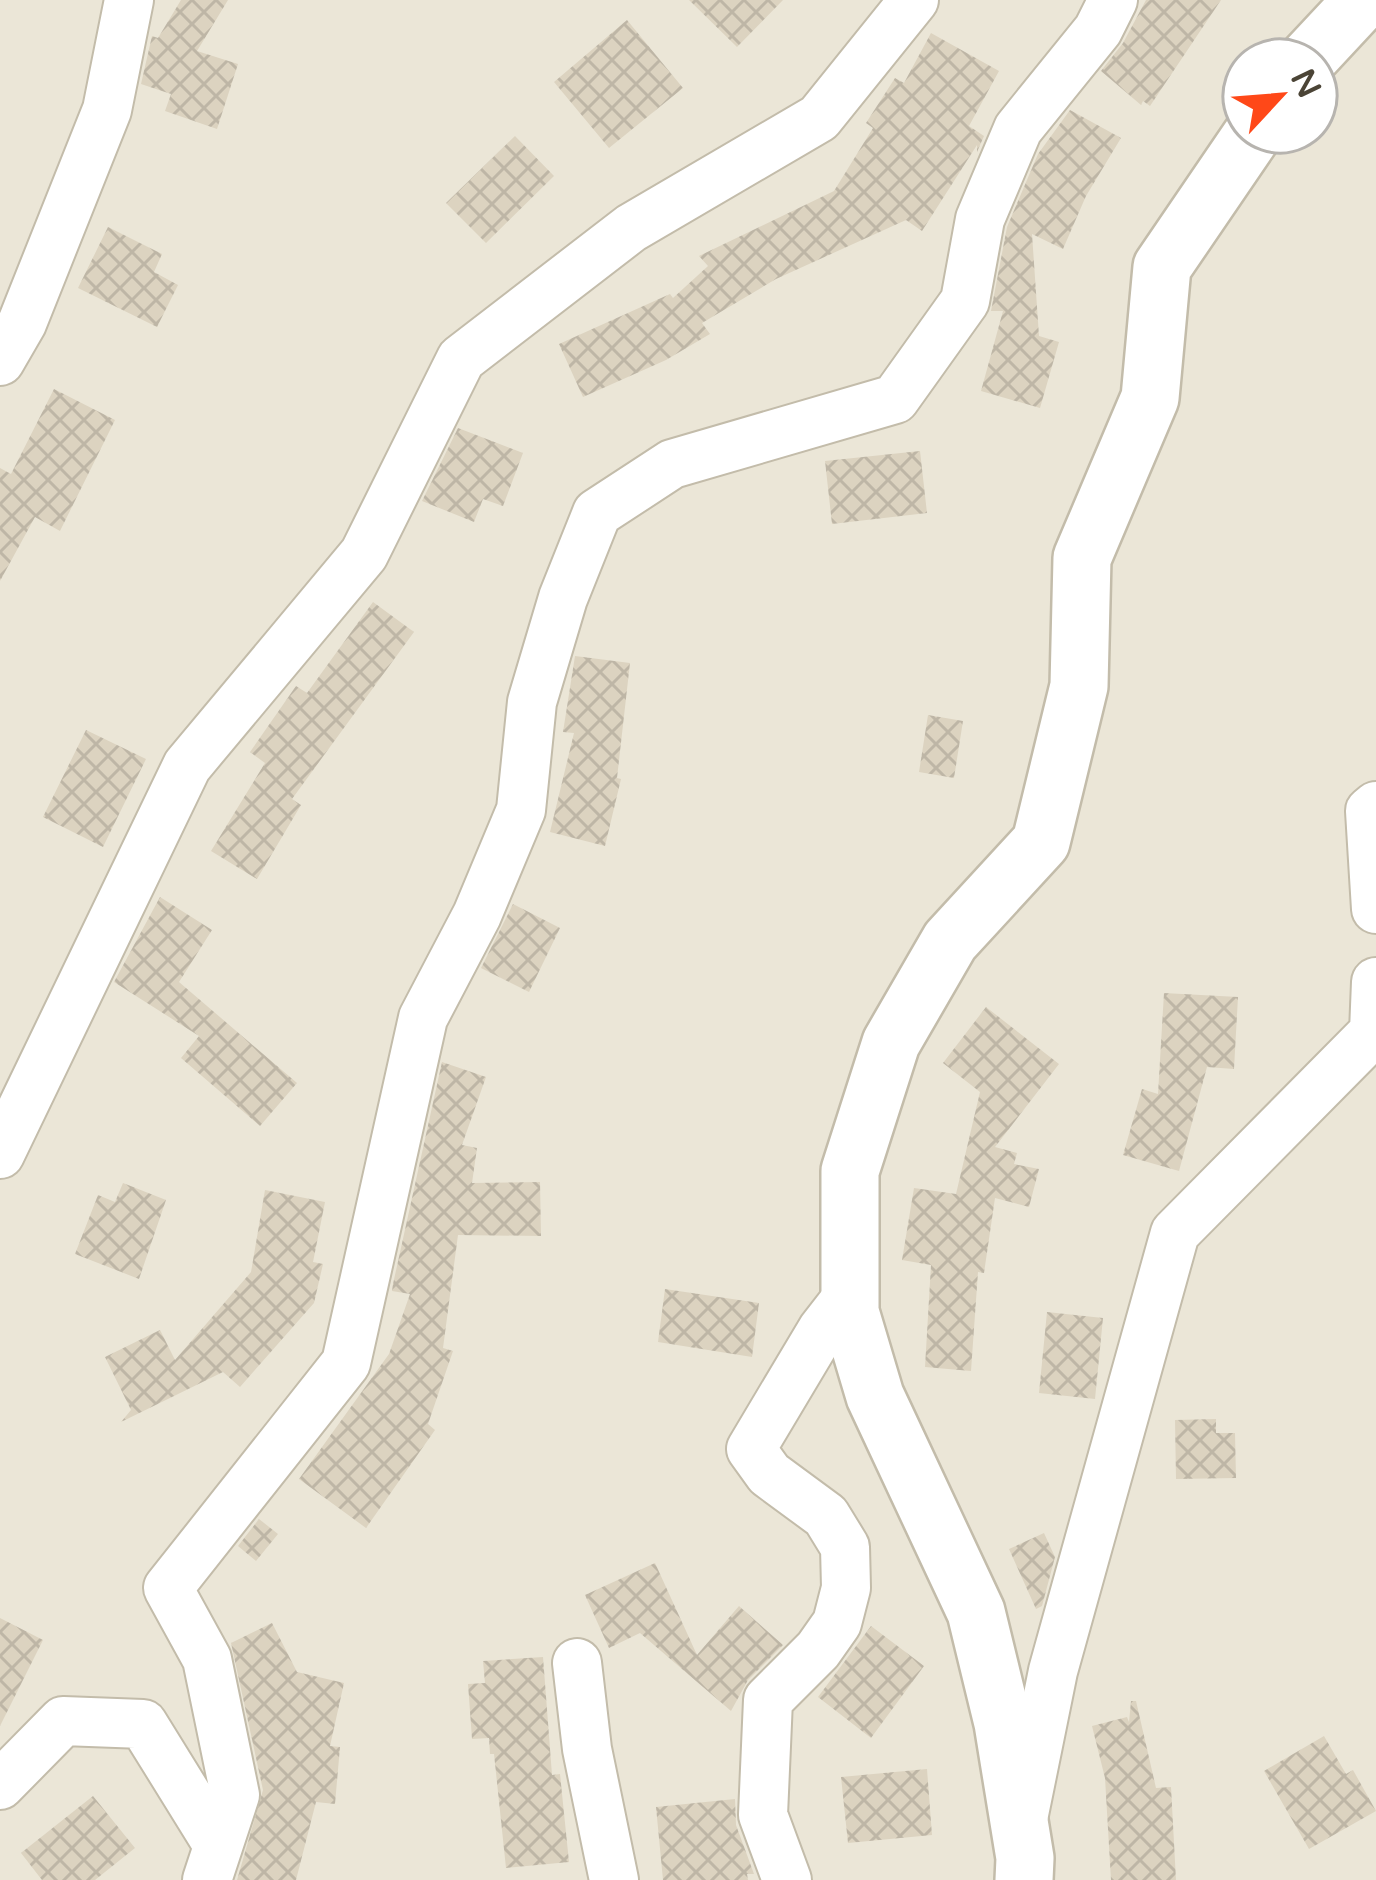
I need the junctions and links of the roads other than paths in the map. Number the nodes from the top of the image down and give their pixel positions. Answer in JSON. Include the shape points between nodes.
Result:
{"nodes":[{"id":1,"x":129,"y":0,"type":"edge"},
{"id":2,"x":914,"y":0,"type":"edge"},
{"id":3,"x":1113,"y":0,"type":"edge"},
{"id":4,"x":1363,"y":0,"type":"edge"},
{"id":5,"x":1329,"y":36,"type":"edge"},
{"id":6,"x":1238,"y":156,"type":"edge"},
{"id":7,"x":0,"y":361,"type":"edge"},
{"id":8,"x":1376,"y":806,"type":"edge"},
{"id":9,"x":1376,"y":909,"type":"edge"},
{"id":10,"x":1376,"y":982,"type":"edge"},
{"id":11,"x":0,"y":1154,"type":"edge"},
{"id":12,"x":850,"y":1294,"type":"junction"},
{"id":13,"x":577,"y":1663,"type":"dead end"},
{"id":14,"x":0,"y":1785,"type":"edge"},
{"id":15,"x":1022,"y":1855,"type":"edge"},
{"id":16,"x":212,"y":1862,"type":"edge"},
{"id":17,"x":614,"y":1880,"type":"edge"},
{"id":18,"x":787,"y":1880,"type":"edge"}],
"edges":[{"from":1,"to":7,"type":"street","via":[[107,110]]},
{"from":2,"to":11,"type":"street","via":[[819,118],[631,228],[461,359],[364,554],[187,766]]},
{"from":3,"to":16,"type":"street","via":[[1018,129],[980,220],[965,301],[895,399],[672,464],[597,512],[532,702],[521,810],[423,1018],[346,1363],[168,1588],[207,1660],[235,1795]]},
{"from":4,"to":5,"type":"street"},
{"from":6,"to":12,"type":"street","via":[[1162,267],[1150,398],[1082,558],[1079,686],[1041,842],[950,941],[891,1043],[850,1171]]},
{"from":8,"to":9,"type":"street"},
{"from":10,"to":15,"type":"street","via":[[1375,1032],[1175,1232],[1053,1671]]},
{"from":12,"to":15,"type":"street","via":[[875,1396],[976,1612]]},
{"from":12,"to":18,"type":"street","via":[[751,1449],[769,1474],[826,1516],[845,1547],[837,1623],[768,1700],[763,1814]]},
{"from":13,"to":17,"type":"street"},
{"from":14,"to":16,"type":"street","via":[[63,1721],[143,1724]]}]}
